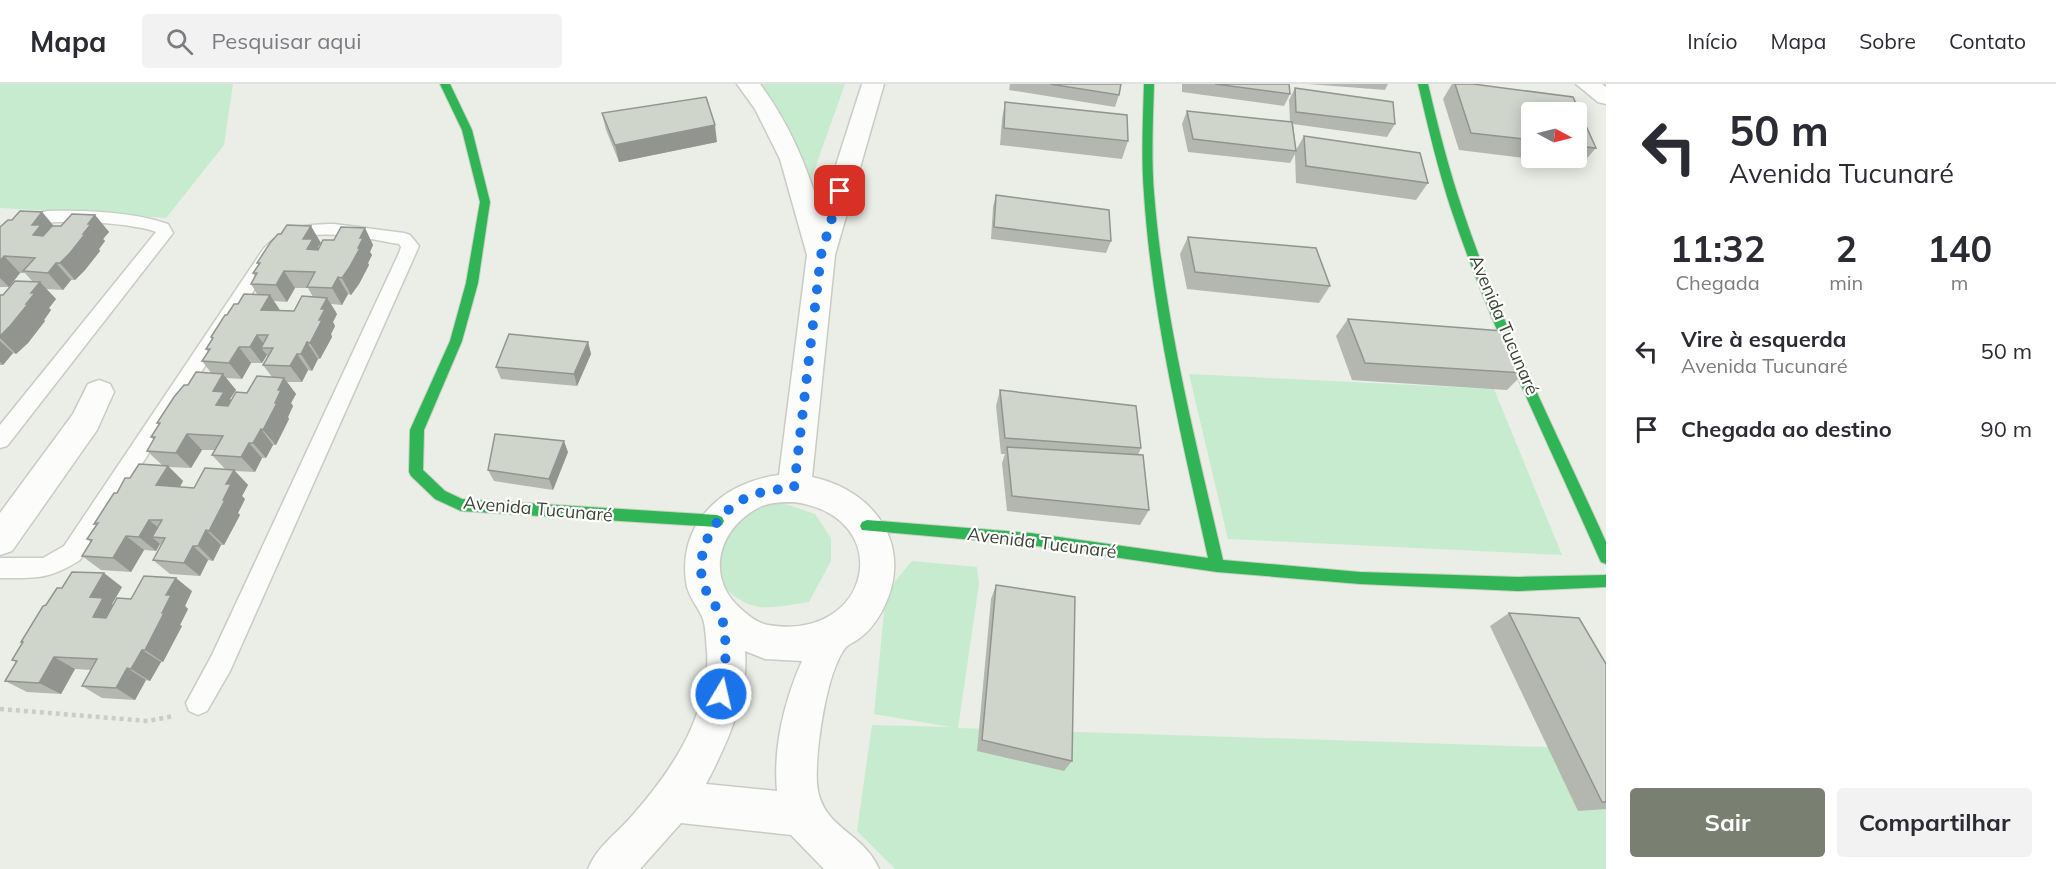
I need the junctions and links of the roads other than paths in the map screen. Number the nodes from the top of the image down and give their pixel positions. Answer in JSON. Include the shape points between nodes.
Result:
{"nodes":[{"id":1,"x":445,"y":84,"type":"edge"},
{"id":2,"x":748,"y":84,"type":"edge"},
{"id":3,"x":873,"y":84,"type":"edge"},
{"id":4,"x":1149,"y":84,"type":"edge"},
{"id":5,"x":1423,"y":84,"type":"edge"},
{"id":6,"x":1587,"y":84,"type":"edge"},
{"id":7,"x":1606,"y":97,"type":"edge"},
{"id":8,"x":0,"y":248,"type":"edge"},
{"id":9,"x":821,"y":255,"type":"junction"},
{"id":10,"x":99,"y":392,"type":"dead end"},
{"id":11,"x":0,"y":440,"type":"edge"},
{"id":12,"x":794,"y":488,"type":"junction"},
{"id":13,"x":717,"y":521,"type":"junction"},
{"id":14,"x":867,"y":526,"type":"junction"},
{"id":15,"x":0,"y":540,"type":"edge"},
{"id":16,"x":1606,"y":558,"type":"edge"},
{"id":17,"x":1217,"y":566,"type":"junction"},
{"id":18,"x":0,"y":568,"type":"edge"},
{"id":19,"x":1606,"y":581,"type":"edge"},
{"id":20,"x":721,"y":617,"type":"junction"},
{"id":21,"x":833,"y":635,"type":"junction"},
{"id":22,"x":198,"y":703,"type":"road end"},
{"id":23,"x":673,"y":801,"type":"junction"},
{"id":24,"x":802,"y":815,"type":"junction"},
{"id":25,"x":610,"y":869,"type":"edge"},
{"id":26,"x":857,"y":869,"type":"edge"}],
"edges":[{"from":1,"to":13,"type":"street","name":"Avenida Tucunaré","via":[[467,130],[484,202],[472,283],[456,341],[417,430],[416,472],[440,495],[461,505]]},
{"from":2,"to":9,"type":"street","via":[[792,159]]},
{"from":3,"to":9,"type":"street"},
{"from":4,"to":17,"type":"street","via":[[1149,209],[1165,327]]},
{"from":5,"to":16,"type":"street","name":"Avenida Tucunaré","via":[[1458,213],[1497,313]]},
{"from":6,"to":7,"type":"street"},
{"from":8,"to":11,"type":"lane","via":[[24,226],[46,217],[154,225],[165,233]]},
{"from":9,"to":12,"type":"street"},
{"from":10,"to":15,"type":"street","via":[[86,421]]},
{"from":12,"to":13,"type":"street","via":[[751,496]]},
{"from":12,"to":14,"type":"street","via":[[836,499]]},
{"from":13,"to":20,"type":"street","via":[[706,539],[701,559],[702,579]]},
{"from":14,"to":17,"type":"street","name":"Avenida Tucunaré","via":[[1030,539]]},
{"from":14,"to":21,"type":"street","via":[[879,565],[876,585],[867,605]]},
{"from":17,"to":19,"type":"street","name":"Avenida Tucunaré","via":[[1360,578],[1518,584]]},
{"from":18,"to":22,"type":"lane","via":[[43,568],[72,553],[282,239],[306,231],[404,239],[410,246],[408,253],[221,663]]},
{"from":20,"to":21,"type":"street","via":[[739,631],[777,644],[810,643]]},
{"from":20,"to":23,"type":"street","via":[[726,672],[716,716]]},
{"from":21,"to":24,"type":"street","via":[[813,679],[803,719],[796,779]]},
{"from":23,"to":24,"type":"street"},
{"from":23,"to":25,"type":"street"},
{"from":24,"to":26,"type":"street"}]}
